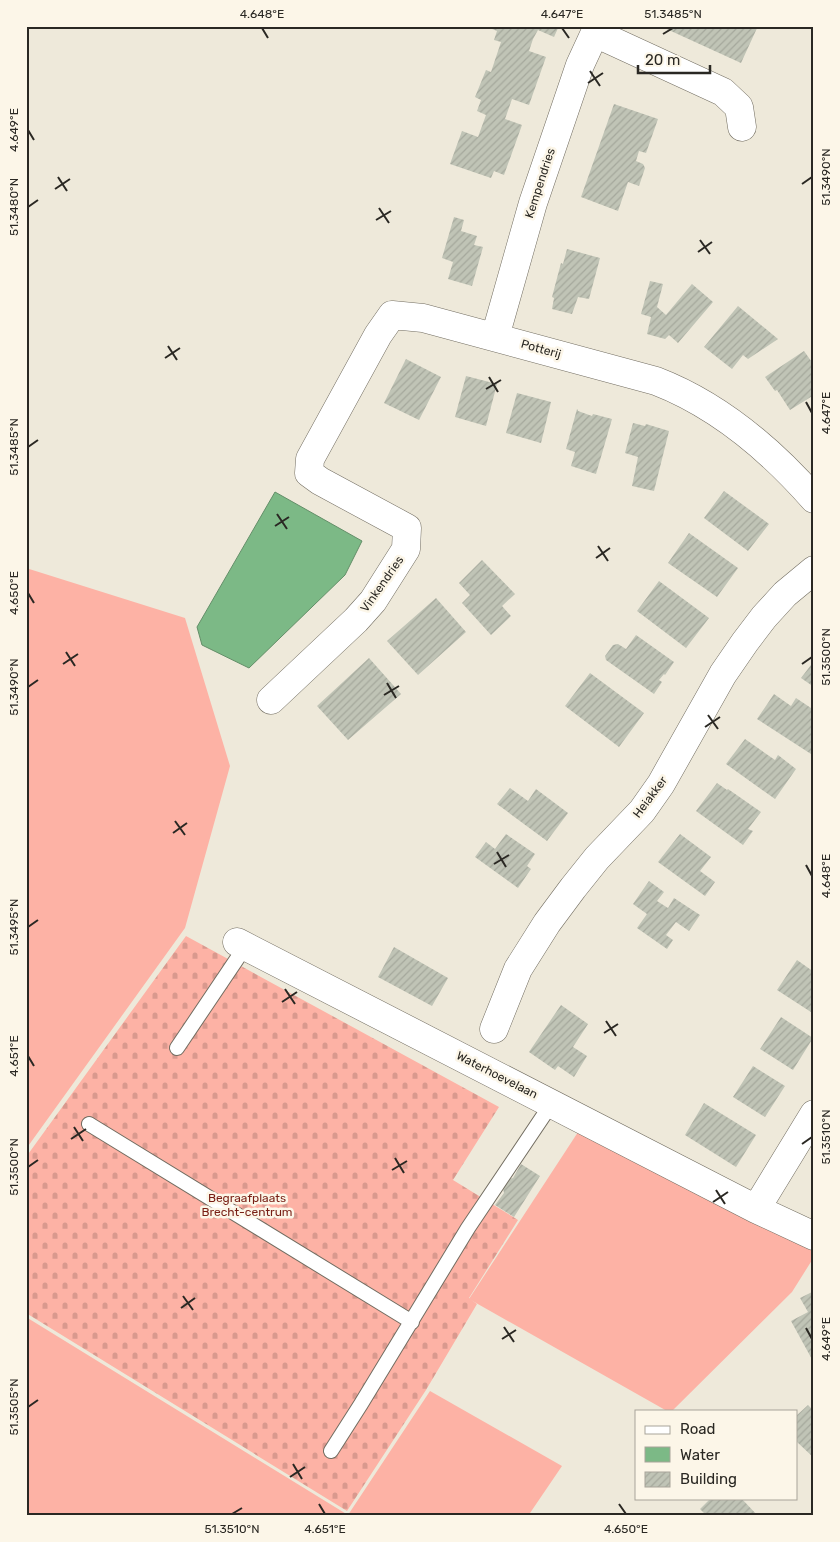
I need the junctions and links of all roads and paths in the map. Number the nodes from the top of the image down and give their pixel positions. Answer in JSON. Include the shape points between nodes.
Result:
{"nodes":[{"id":1,"x":596,"y":29,"type":"edge"},
{"id":2,"x":742,"y":127,"type":"dead end"},
{"id":3,"x":495,"y":337,"type":"junction"},
{"id":4,"x":310,"y":459,"type":"joint"},
{"id":5,"x":814,"y":499,"type":"edge"},
{"id":6,"x":814,"y":570,"type":"edge"},
{"id":7,"x":271,"y":700,"type":"dead end"},
{"id":8,"x":241,"y":944,"type":"joint"},
{"id":9,"x":494,"y":1029,"type":"dead end"},
{"id":10,"x":177,"y":1048,"type":"dead end"},
{"id":11,"x":552,"y":1103,"type":"junction"},
{"id":12,"x":814,"y":1114,"type":"edge"},
{"id":13,"x":90,"y":1124,"type":"dead end"},
{"id":14,"x":756,"y":1208,"type":"junction"},
{"id":15,"x":814,"y":1236,"type":"edge"},
{"id":16,"x":412,"y":1322,"type":"junction"},
{"id":17,"x":332,"y":1451,"type":"dead end"}],
"edges":[{"from":1,"to":2,"type":"street","name":"Kempendries","via":[[723,92],[738,107]]},
{"from":1,"to":3,"type":"street","name":"Kempendries","via":[[580,65],[533,203]]},
{"from":3,"to":4,"type":"street","name":"Potterij","via":[[423,318],[392,315]]},
{"from":3,"to":5,"type":"street","name":"Potterij","via":[[656,381],[700,401],[731,422],[780,464]]},
{"from":4,"to":7,"type":"street","name":"Vinkendries","via":[[309,473],[320,481],[407,528],[406,549],[373,601]]},
{"from":6,"to":9,"type":"street","name":"Heiakker","via":[[785,594],[744,642],[661,784],[547,923],[518,969]]},
{"from":8,"to":10,"type":"lane"},
{"from":8,"to":11,"type":"street","name":"Waterhoevelaan"},
{"from":11,"to":14,"type":"street","name":"Waterhoevelaan"},
{"from":11,"to":16,"type":"lane","via":[[468,1228]]},
{"from":12,"to":14,"type":"street"},
{"from":13,"to":16,"type":"lane"},
{"from":14,"to":15,"type":"street","name":"Waterhoevelaan"},
{"from":16,"to":17,"type":"lane"}]}
